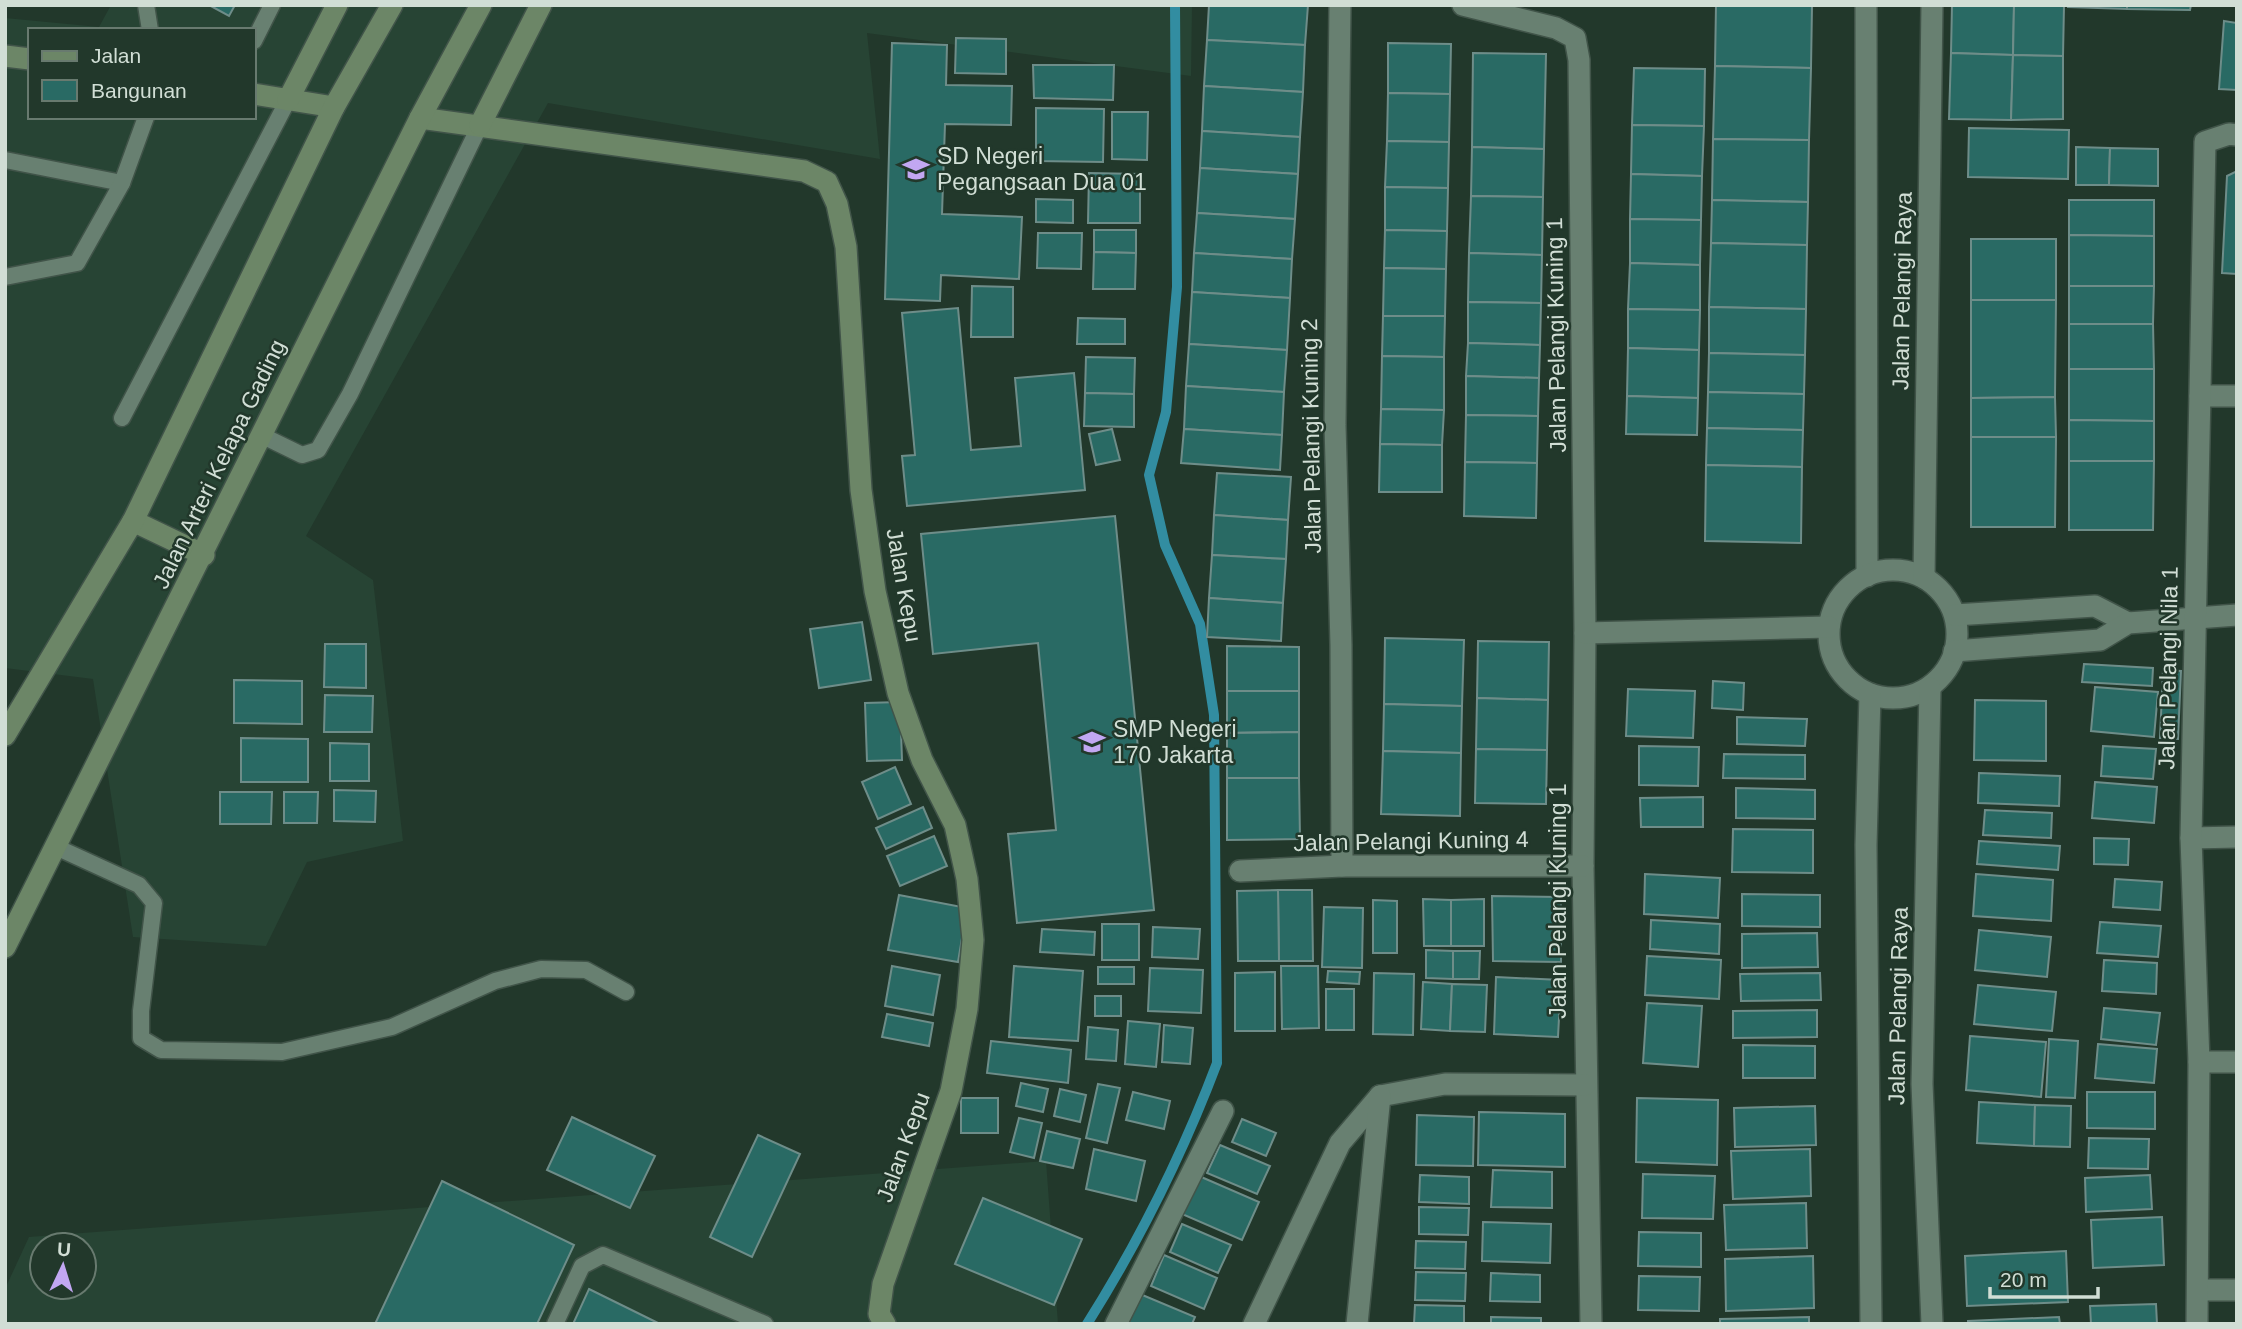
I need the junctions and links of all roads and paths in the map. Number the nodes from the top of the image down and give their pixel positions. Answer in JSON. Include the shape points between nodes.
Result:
{"nodes":[{"id":1,"x":146,"y":5,"type":"edge"},
{"id":2,"x":272,"y":5,"type":"edge"},
{"id":3,"x":337,"y":5,"type":"edge"},
{"id":4,"x":392,"y":5,"type":"edge"},
{"id":5,"x":481,"y":5,"type":"edge"},
{"id":6,"x":541,"y":5,"type":"edge"},
{"id":7,"x":1340,"y":5,"type":"edge"},
{"id":8,"x":1463,"y":5,"type":"edge"},
{"id":9,"x":1866,"y":5,"type":"edge"},
{"id":10,"x":1933,"y":5,"type":"edge"},
{"id":11,"x":150,"y":28,"type":"edge"},
{"id":12,"x":256,"y":37,"type":"edge"},
{"id":13,"x":5,"y":56,"type":"edge"},
{"id":14,"x":28,"y":59,"type":"edge"},
{"id":15,"x":256,"y":94,"type":"edge"},
{"id":16,"x":288,"y":100,"type":"junction"},
{"id":17,"x":334,"y":107,"type":"junction"},
{"id":18,"x":420,"y":118,"type":"junction"},
{"id":19,"x":145,"y":119,"type":"edge"},
{"id":20,"x":480,"y":125,"type":"junction"},
{"id":21,"x":2237,"y":135,"type":"edge"},
{"id":22,"x":5,"y":160,"type":"edge"},
{"id":23,"x":122,"y":183,"type":"junction"},
{"id":24,"x":5,"y":277,"type":"edge"},
{"id":25,"x":2200,"y":396,"type":"junction"},
{"id":26,"x":2237,"y":396,"type":"edge"},
{"id":27,"x":122,"y":418,"type":"dead end"},
{"id":28,"x":263,"y":436,"type":"junction"},
{"id":29,"x":133,"y":521,"type":"junction"},
{"id":30,"x":204,"y":555,"type":"junction"},
{"id":31,"x":1867,"y":576,"type":"junction"},
{"id":32,"x":1924,"y":578,"type":"junction"},
{"id":33,"x":1955,"y":615,"type":"junction"},
{"id":34,"x":2237,"y":615,"type":"edge"},
{"id":35,"x":2194,"y":618,"type":"junction"},
{"id":36,"x":2128,"y":623,"type":"junction"},
{"id":37,"x":1829,"y":627,"type":"junction"},
{"id":38,"x":1585,"y":633,"type":"junction"},
{"id":39,"x":1954,"y":651,"type":"junction"},
{"id":40,"x":1930,"y":688,"type":"junction"},
{"id":41,"x":1870,"y":694,"type":"junction"},
{"id":42,"x":5,"y":735,"type":"edge"},
{"id":43,"x":2237,"y":837,"type":"edge"},
{"id":44,"x":2191,"y":838,"type":"junction"},
{"id":45,"x":56,"y":847,"type":"junction"},
{"id":46,"x":1342,"y":866,"type":"junction"},
{"id":47,"x":1583,"y":866,"type":"junction"},
{"id":48,"x":1240,"y":871,"type":"dead end"},
{"id":49,"x":5,"y":947,"type":"edge"},
{"id":50,"x":626,"y":992,"type":"dead end"},
{"id":51,"x":2199,"y":1062,"type":"junction"},
{"id":52,"x":2237,"y":1062,"type":"edge"},
{"id":53,"x":1586,"y":1085,"type":"junction"},
{"id":54,"x":1380,"y":1096,"type":"junction"},
{"id":55,"x":1223,"y":1111,"type":"dead end"},
{"id":56,"x":2197,"y":1290,"type":"junction"},
{"id":57,"x":2237,"y":1290,"type":"edge"},
{"id":58,"x":877,"y":1320,"type":"edge"},
{"id":59,"x":555,"y":1324,"type":"edge"},
{"id":60,"x":765,"y":1324,"type":"edge"},
{"id":61,"x":1116,"y":1324,"type":"edge"},
{"id":62,"x":1254,"y":1324,"type":"edge"},
{"id":63,"x":1357,"y":1324,"type":"edge"},
{"id":64,"x":1591,"y":1324,"type":"edge"},
{"id":65,"x":1871,"y":1324,"type":"edge"},
{"id":66,"x":1932,"y":1324,"type":"edge"},
{"id":67,"x":2197,"y":1324,"type":"edge"}],
"edges":[{"from":1,"to":11,"type":"lane"},
{"from":2,"to":12,"type":"lane"},
{"from":3,"to":16,"type":"street"},
{"from":4,"to":17,"type":"street"},
{"from":5,"to":18,"type":"street","name":"Jalan Arteri Kelapa Gading"},
{"from":6,"to":20,"type":"street"},
{"from":7,"to":46,"type":"street","name":"Jalan Pelangi Kuning 2","via":[[1335,425],[1342,645]]},
{"from":8,"to":38,"type":"street","name":"Jalan Pelangi Kuning 1","via":[[1556,28],[1575,38],[1579,60]]},
{"from":9,"to":31,"type":"street","name":"Jalan Pelangi Raya"},
{"from":10,"to":32,"type":"street","name":"Jalan Pelangi Raya"},
{"from":13,"to":14,"type":"street"},
{"from":15,"to":16,"type":"street"},
{"from":16,"to":17,"type":"street"},
{"from":16,"to":27,"type":"lane"},
{"from":17,"to":29,"type":"street"},
{"from":18,"to":20,"type":"street","name":"Jalan Kepu"},
{"from":18,"to":28,"type":"street","name":"Jalan Arteri Kelapa Gading"},
{"from":19,"to":23,"type":"lane"},
{"from":20,"to":28,"type":"lane","via":[[350,394],[318,450],[302,455]]},
{"from":20,"to":58,"type":"street","name":"Jalan Kepu","via":[[804,172],[827,182],[837,204],[846,247],[861,490],[876,591],[898,693],[922,760],[955,825],[967,879],[973,940],[967,1009],[951,1091],[883,1284]]},
{"from":21,"to":25,"type":"street","name":"Jalan Pelangi Nila 1","via":[[2205,142]]},
{"from":22,"to":23,"type":"lane"},
{"from":23,"to":24,"type":"lane","via":[[77,263]]},
{"from":25,"to":26,"type":"street"},
{"from":25,"to":35,"type":"street","name":"Jalan Pelangi Nila 1"},
{"from":28,"to":30,"type":"street","name":"Jalan Arteri Kelapa Gading"},
{"from":29,"to":30,"type":"street"},
{"from":29,"to":42,"type":"street"},
{"from":30,"to":45,"type":"street","name":"Jalan Arteri Kelapa Gading"},
{"from":31,"to":32,"type":"street","via":[[1886,571]]},
{"from":31,"to":37,"type":"street","via":[[1836,606]]},
{"from":32,"to":33,"type":"street","via":[[1943,593]]},
{"from":33,"to":36,"type":"street","via":[[2095,606]]},
{"from":33,"to":39,"type":"street","via":[[1958,639]]},
{"from":34,"to":35,"type":"street"},
{"from":35,"to":36,"type":"street"},
{"from":35,"to":44,"type":"street","name":"Jalan Pelangi Nila 1"},
{"from":36,"to":39,"type":"street","via":[[2099,640]]},
{"from":37,"to":38,"type":"street"},
{"from":37,"to":41,"type":"street","via":[[1838,668],[1852,684]]},
{"from":38,"to":47,"type":"street","name":"Jalan Pelangi Kuning 1"},
{"from":39,"to":40,"type":"street","via":[[1950,666]]},
{"from":40,"to":41,"type":"street","via":[[1911,696]]},
{"from":40,"to":66,"type":"street","name":"Jalan Pelangi Raya","via":[[1922,1084]]},
{"from":41,"to":65,"type":"street","name":"Jalan Pelangi Raya","via":[[1866,887]]},
{"from":43,"to":44,"type":"street"},
{"from":44,"to":51,"type":"street","name":"Jalan Pelangi Nila 1"},
{"from":45,"to":49,"type":"street","name":"Jalan Arteri Kelapa Gading"},
{"from":45,"to":50,"type":"lane","via":[[139,885],[154,903],[141,1038],[161,1050],[282,1052],[392,1027],[495,981],[541,969],[586,970]]},
{"from":46,"to":47,"type":"street","name":"Jalan Pelangi Kuning 4"},
{"from":46,"to":48,"type":"street","name":"Jalan Pelangi Kuning 4"},
{"from":47,"to":53,"type":"street","name":"Jalan Pelangi Kuning 1"},
{"from":51,"to":52,"type":"street"},
{"from":51,"to":56,"type":"street","name":"Jalan Pelangi Nila 1"},
{"from":53,"to":54,"type":"street","via":[[1445,1084]]},
{"from":53,"to":64,"type":"street","name":"Jalan Pelangi Kuning 1"},
{"from":54,"to":62,"type":"street","via":[[1340,1143]]},
{"from":54,"to":63,"type":"street"},
{"from":55,"to":61,"type":"street"},
{"from":56,"to":57,"type":"street"},
{"from":56,"to":67,"type":"street","name":"Jalan Pelangi Nila 1"},
{"from":59,"to":60,"type":"lane","via":[[582,1266],[603,1255]]}]}
